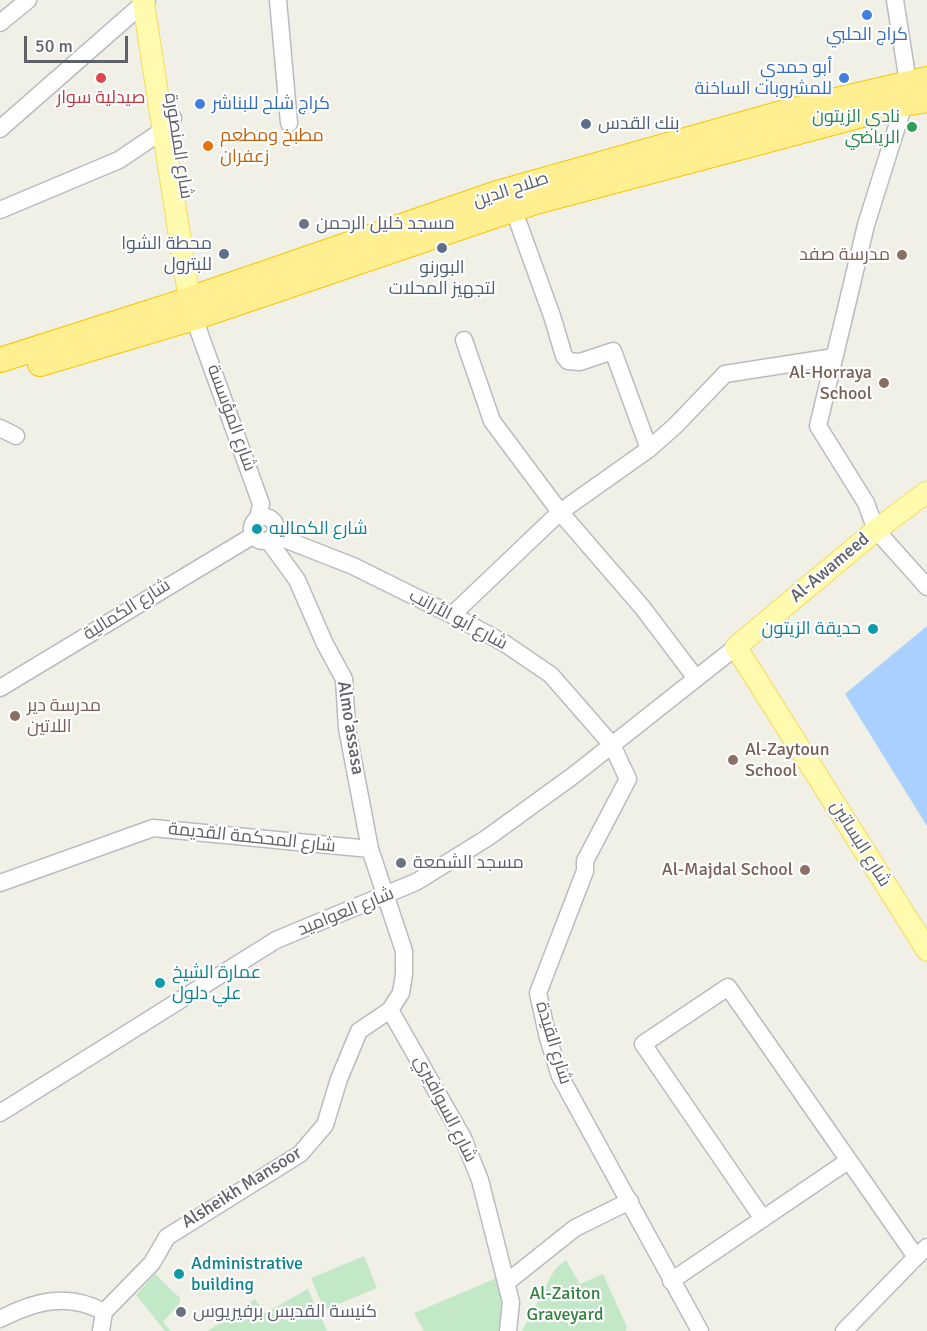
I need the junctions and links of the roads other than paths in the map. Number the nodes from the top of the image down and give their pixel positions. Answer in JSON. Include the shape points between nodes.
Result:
{"nodes":[{"id":1,"x":278,"y":0,"type":"edge"},
{"id":2,"x":895,"y":0,"type":"edge"},
{"id":3,"x":147,"y":1,"type":"edge"},
{"id":4,"x":22,"y":2,"type":"edge"},
{"id":5,"x":0,"y":24,"type":"edge"},
{"id":6,"x":917,"y":91,"type":"edge"},
{"id":7,"x":289,"y":123,"type":"dead end"},
{"id":8,"x":167,"y":125,"type":"junction"},
{"id":9,"x":0,"y":129,"type":"edge"},
{"id":10,"x":0,"y":210,"type":"edge"},
{"id":11,"x":514,"y":211,"type":"junction"},
{"id":12,"x":195,"y":302,"type":"junction"},
{"id":13,"x":464,"y":340,"type":"dead end"},
{"id":14,"x":834,"y":357,"type":"junction"},
{"id":15,"x":0,"y":360,"type":"edge"},
{"id":16,"x":0,"y":376,"type":"edge"},
{"id":17,"x":0,"y":428,"type":"edge"},
{"id":18,"x":16,"y":436,"type":"dead end"},
{"id":19,"x":649,"y":449,"type":"junction"},
{"id":20,"x":927,"y":492,"type":"edge"},
{"id":21,"x":560,"y":512,"type":"junction"},
{"id":22,"x":876,"y":530,"type":"junction"},
{"id":23,"x":264,"y":532,"type":"junction"},
{"id":24,"x":927,"y":587,"type":"edge"},
{"id":25,"x":452,"y":615,"type":"junction"},
{"id":26,"x":735,"y":647,"type":"junction"},
{"id":27,"x":695,"y":677,"type":"junction"},
{"id":28,"x":0,"y":688,"type":"edge"},
{"id":29,"x":612,"y":745,"type":"junction"},
{"id":30,"x":370,"y":849,"type":"junction"},
{"id":31,"x":0,"y":883,"type":"edge"},
{"id":32,"x":386,"y":896,"type":"junction"},
{"id":33,"x":927,"y":950,"type":"edge"},
{"id":34,"x":390,"y":1010,"type":"junction"},
{"id":35,"x":0,"y":1113,"type":"edge"},
{"id":36,"x":848,"y":1161,"type":"junction"},
{"id":37,"x":630,"y":1201,"type":"junction"},
{"id":38,"x":763,"y":1219,"type":"junction"},
{"id":39,"x":921,"y":1252,"type":"edge"},
{"id":40,"x":671,"y":1281,"type":"junction"},
{"id":41,"x":506,"y":1283,"type":"junction"},
{"id":42,"x":0,"y":1319,"type":"edge"},
{"id":43,"x":106,"y":1324,"type":"edge"},
{"id":44,"x":508,"y":1331,"type":"edge"},
{"id":45,"x":700,"y":1331,"type":"edge"},
{"id":46,"x":844,"y":1331,"type":"edge"}],
"edges":[{"from":1,"to":7,"type":"street"},
{"from":2,"to":6,"type":"street"},
{"from":3,"to":8,"type":"main road","name":"شارع المنصورة"},
{"from":3,"to":9,"type":"street"},
{"from":4,"to":5,"type":"street"},
{"from":6,"to":11,"type":"highway","name":"صلاح الدين"},
{"from":6,"to":12,"type":"highway","name":"صلاح الدين","via":[[785,112],[496,193]]},
{"from":6,"to":14,"type":"street","via":[[866,225]]},
{"from":8,"to":10,"type":"street","via":[[110,164]]},
{"from":8,"to":12,"type":"main road","name":"شارع المنصورة"},
{"from":11,"to":12,"type":"highway","name":"صلاح الدين"},
{"from":11,"to":19,"type":"street","via":[[564,356],[568,361],[580,362],[613,351]]},
{"from":12,"to":15,"type":"highway","name":"صلاح الدين"},
{"from":12,"to":16,"type":"highway","name":"صلاح الدين"},
{"from":12,"to":23,"type":"street","name":"شارع المؤسسة","via":[[261,504]]},
{"from":13,"to":21,"type":"street","via":[[492,420]]},
{"from":14,"to":19,"type":"street","via":[[725,374]]},
{"from":14,"to":22,"type":"street","via":[[818,426],[866,503]]},
{"from":17,"to":18,"type":"street"},
{"from":19,"to":21,"type":"street"},
{"from":20,"to":22,"type":"main road","name":"Al-Awameed"},
{"from":21,"to":25,"type":"street"},
{"from":21,"to":27,"type":"street","via":[[642,607]]},
{"from":22,"to":24,"type":"street"},
{"from":22,"to":26,"type":"main road","name":"Al-Awameed"},
{"from":23,"to":25,"type":"street","name":"شارع أبو الأرانب","via":[[353,566]]},
{"from":23,"to":28,"type":"street","name":"شارع الكمالية"},
{"from":23,"to":30,"type":"street","name":"Almo'assasa","via":[[297,580],[344,679],[347,728]]},
{"from":25,"to":29,"type":"street","name":"شارع أبو الأرانب","via":[[504,643],[551,675]]},
{"from":26,"to":27,"type":"street","name":"شارع العواميد"},
{"from":26,"to":33,"type":"main road","name":"شارع البساتين"},
{"from":27,"to":29,"type":"street","name":"شارع العواميد"},
{"from":29,"to":32,"type":"street","name":"شارع العواميد","via":[[488,838]]},
{"from":29,"to":37,"type":"street","name":"شارع القيدة","via":[[628,779],[585,861],[585,870],[538,993],[560,1076]]},
{"from":30,"to":31,"type":"street","name":"شارع المحكمة القديمة","via":[[153,828]]},
{"from":30,"to":32,"type":"street","name":"Almo'assasa"},
{"from":32,"to":34,"type":"street","via":[[404,951],[401,993]]},
{"from":32,"to":35,"type":"street","name":"شارع العواميد","via":[[276,940]]},
{"from":34,"to":41,"type":"street","name":"شارع السوافيري","via":[[467,1148],[480,1180]]},
{"from":34,"to":43,"type":"street","name":"Alsheikh Mansoor","via":[[359,1031],[325,1125],[300,1154],[167,1237]]},
{"from":36,"to":38,"type":"street"},
{"from":36,"to":38,"type":"street","via":[[728,987],[643,1044]]},
{"from":36,"to":39,"type":"street"},
{"from":37,"to":40,"type":"street","name":"شارع القيدة"},
{"from":37,"to":41,"type":"street","via":[[575,1228]]},
{"from":38,"to":40,"type":"street"},
{"from":39,"to":46,"type":"street"},
{"from":40,"to":45,"type":"street","name":"شارع القيدة"},
{"from":41,"to":44,"type":"street","name":"شارع السوافيري","via":[[511,1302]]},
{"from":42,"to":43,"type":"street","via":[[17,1310],[68,1299],[92,1305]]}]}
